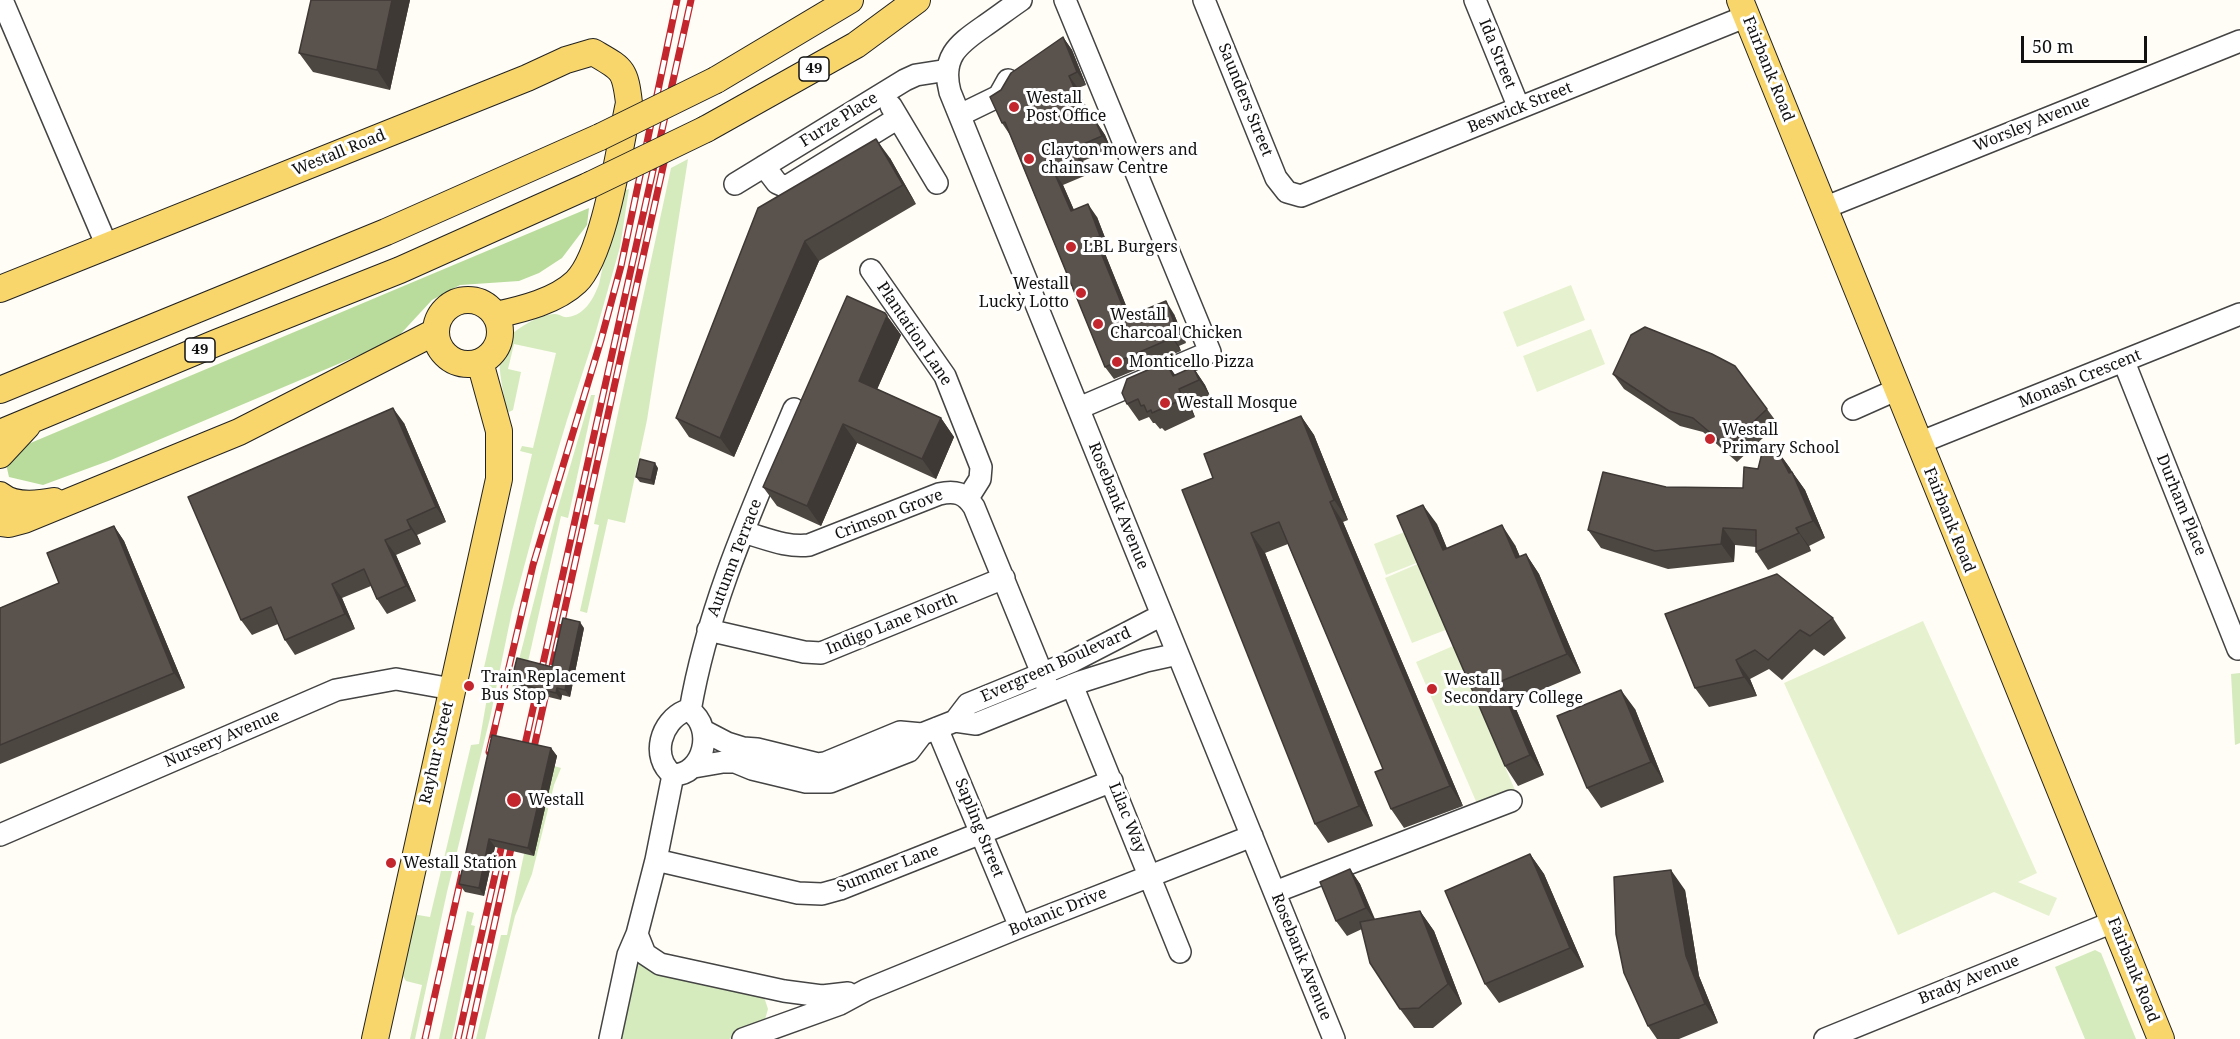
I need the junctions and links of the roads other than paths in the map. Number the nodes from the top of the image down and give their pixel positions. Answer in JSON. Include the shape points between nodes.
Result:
{"nodes":[{"id":1,"x":2,"y":0,"type":"edge"},
{"id":2,"x":850,"y":0,"type":"edge"},
{"id":3,"x":917,"y":0,"type":"edge"},
{"id":4,"x":1021,"y":0,"type":"edge"},
{"id":5,"x":1065,"y":0,"type":"edge"},
{"id":6,"x":1204,"y":0,"type":"edge"},
{"id":7,"x":1475,"y":0,"type":"edge"},
{"id":8,"x":1743,"y":8,"type":"edge"},
{"id":9,"x":2240,"y":41,"type":"edge"},
{"id":10,"x":1027,"y":65,"type":"edge"},
{"id":11,"x":948,"y":70,"type":"junction"},
{"id":12,"x":883,"y":93,"type":"junction"},
{"id":13,"x":1519,"y":108,"type":"junction"},
{"id":14,"x":960,"y":115,"type":"junction"},
{"id":15,"x":898,"y":118,"type":"junction"},
{"id":16,"x":764,"y":166,"type":"junction"},
{"id":17,"x":937,"y":183,"type":"dead end"},
{"id":18,"x":735,"y":184,"type":"dead end"},
{"id":19,"x":1293,"y":195,"type":"joint"},
{"id":20,"x":1824,"y":208,"type":"junction"},
{"id":21,"x":107,"y":246,"type":"junction"},
{"id":22,"x":871,"y":270,"type":"dead end"},
{"id":23,"x":0,"y":289,"type":"edge"},
{"id":24,"x":2240,"y":314,"type":"edge"},
{"id":25,"x":496,"y":315,"type":"junction"},
{"id":26,"x":435,"y":332,"type":"junction"},
{"id":27,"x":480,"y":362,"type":"junction"},
{"id":28,"x":2124,"y":362,"type":"junction"},
{"id":29,"x":3,"y":388,"type":"edge"},
{"id":30,"x":1898,"y":389,"type":"junction"},
{"id":31,"x":1079,"y":408,"type":"junction"},
{"id":32,"x":794,"y":409,"type":"dead end"},
{"id":33,"x":1853,"y":409,"type":"dead end"},
{"id":34,"x":34,"y":420,"type":"junction"},
{"id":35,"x":0,"y":433,"type":"edge"},
{"id":36,"x":1918,"y":443,"type":"junction"},
{"id":37,"x":0,"y":454,"type":"edge"},
{"id":38,"x":84,"y":494,"type":"junction"},
{"id":39,"x":0,"y":495,"type":"edge"},
{"id":40,"x":968,"y":498,"type":"junction"},
{"id":41,"x":0,"y":523,"type":"edge"},
{"id":42,"x":743,"y":532,"type":"junction"},
{"id":43,"x":1004,"y":578,"type":"junction"},
{"id":44,"x":1162,"y":615,"type":"junction"},
{"id":45,"x":708,"y":630,"type":"junction"},
{"id":46,"x":2238,"y":648,"type":"dead end"},
{"id":47,"x":1178,"y":654,"type":"junction"},
{"id":48,"x":1046,"y":684,"type":"junction"},
{"id":49,"x":1072,"y":685,"type":"junction"},
{"id":50,"x":452,"y":689,"type":"junction"},
{"id":51,"x":690,"y":711,"type":"junction"},
{"id":52,"x":938,"y":728,"type":"junction"},
{"id":53,"x":704,"y":731,"type":"junction"},
{"id":54,"x":694,"y":767,"type":"junction"},
{"id":55,"x":673,"y":775,"type":"junction"},
{"id":56,"x":1112,"y":781,"type":"junction"},
{"id":57,"x":1511,"y":801,"type":"dead end"},
{"id":58,"x":981,"y":833,"type":"junction"},
{"id":59,"x":0,"y":835,"type":"edge"},
{"id":60,"x":1252,"y":836,"type":"junction"},
{"id":61,"x":656,"y":860,"type":"junction"},
{"id":62,"x":1150,"y":876,"type":"junction"},
{"id":63,"x":1275,"y":892,"type":"junction"},
{"id":64,"x":2113,"y":921,"type":"junction"},
{"id":65,"x":1020,"y":927,"type":"junction"},
{"id":66,"x":638,"y":934,"type":"junction"},
{"id":67,"x":1180,"y":952,"type":"dead end"},
{"id":68,"x":765,"y":987,"type":"junction"},
{"id":69,"x":866,"y":990,"type":"junction"},
{"id":70,"x":770,"y":1029,"type":"junction"},
{"id":71,"x":1330,"y":1038,"type":"edge"},
{"id":72,"x":375,"y":1039,"type":"edge"},
{"id":73,"x":610,"y":1039,"type":"edge"},
{"id":74,"x":743,"y":1039,"type":"edge"},
{"id":75,"x":1825,"y":1039,"type":"edge"},
{"id":76,"x":2161,"y":1039,"type":"edge"}],
"edges":[{"from":1,"to":21,"type":"street"},
{"from":2,"to":29,"type":"main road","number":"49","bridge":true,"via":[[716,80],[600,137],[386,232]]},
{"from":3,"to":34,"type":"main road","number":"49","bridge":true,"via":[[856,45],[706,129],[590,185],[400,270]]},
{"from":4,"to":11,"type":"street","via":[[960,44]]},
{"from":5,"to":31,"type":"street","via":[[1070,35],[1210,352]]},
{"from":6,"to":19,"type":"street","name":"Saunders Street","via":[[1276,178]]},
{"from":7,"to":13,"type":"street","name":"Ida Street"},
{"from":8,"to":13,"type":"street","name":"Beswick Street"},
{"from":8,"to":20,"type":"main road","name":"Fairbank Road"},
{"from":9,"to":20,"type":"street","name":"Worsley Avenue"},
{"from":10,"to":14,"type":"street","via":[[1010,77],[999,96]]},
{"from":11,"to":12,"type":"street","name":"Furze Place","via":[[911,77]]},
{"from":11,"to":14,"type":"street","name":"Rosebank Avenue","via":[[948,86]]},
{"from":12,"to":15,"type":"street"},
{"from":12,"to":16,"type":"street","name":"Furze Place"},
{"from":13,"to":19,"type":"street","name":"Beswick Street","via":[[1308,195]]},
{"from":14,"to":31,"type":"street","name":"Rosebank Avenue"},
{"from":15,"to":16,"type":"street","via":[[786,187],[777,183]]},
{"from":15,"to":17,"type":"street"},
{"from":16,"to":18,"type":"street","name":"Furze Place"},
{"from":20,"to":30,"type":"main road","name":"Fairbank Road"},
{"from":21,"to":23,"type":"main road","name":"Westall Road"},
{"from":21,"to":25,"type":"main road","name":"Westall Road","via":[[593,52],[620,67],[626,80],[628,103],[597,244],[575,283],[521,310]]},
{"from":22,"to":40,"type":"street","name":"Plantation Lane","via":[[950,385],[981,467],[980,479]]},
{"from":24,"to":28,"type":"street","name":"Monash Crescent"},
{"from":25,"to":26,"type":"main road","via":[[480,301],[459,300],[442,312]]},
{"from":25,"to":27,"type":"main road","via":[[499,342]]},
{"from":26,"to":27,"type":"main road","via":[[442,351],[450,359]]},
{"from":26,"to":38,"type":"main road","via":[[239,432]]},
{"from":27,"to":50,"type":"main road","name":"Rayhur Street","via":[[499,431],[499,479]]},
{"from":28,"to":36,"type":"street","name":"Monash Crescent"},
{"from":28,"to":46,"type":"street","name":"Durham Place"},
{"from":30,"to":33,"type":"street"},
{"from":30,"to":36,"type":"main road","name":"Fairbank Road"},
{"from":31,"to":44,"type":"street","name":"Rosebank Avenue"},
{"from":32,"to":42,"type":"street","name":"Autumn Terrace"},
{"from":34,"to":35,"type":"main road","number":"49"},
{"from":34,"to":37,"type":"main road"},
{"from":36,"to":64,"type":"main road","name":"Fairbank Road"},
{"from":38,"to":39,"type":"main road","via":[[32,503],[9,501]]},
{"from":38,"to":41,"type":"main road","via":[[24,520]]},
{"from":40,"to":42,"type":"street","name":"Crimson Grove","via":[[955,492],[939,494],[809,545],[792,545]]},
{"from":40,"to":43,"type":"street","name":"Crimson Grove"},
{"from":42,"to":45,"type":"street","name":"Autumn Terrace"},
{"from":43,"to":45,"type":"street","name":"Indigo Lane North","via":[[820,653]]},
{"from":43,"to":48,"type":"street","name":"Crimson Grove"},
{"from":44,"to":47,"type":"street","name":"Rosebank Avenue"},
{"from":44,"to":48,"type":"street","name":"Evergreen Boulevard"},
{"from":45,"to":51,"type":"street","name":"Autumn Terrace"},
{"from":47,"to":49,"type":"street","name":"Evergreen Boulevard"},
{"from":47,"to":60,"type":"street","name":"Rosebank Avenue"},
{"from":48,"to":49,"type":"street","name":"Evergreen Boulevard"},
{"from":48,"to":52,"type":"street","name":"Evergreen Boulevard","via":[[976,724]]},
{"from":49,"to":56,"type":"street","name":"Lilac Way"},
{"from":50,"to":59,"type":"street","name":"Nursery Avenue","via":[[396,680],[336,690]]},
{"from":50,"to":72,"type":"main road","name":"Rayhur Street"},
{"from":51,"to":53,"type":"street"},
{"from":51,"to":55,"type":"street","via":[[676,715],[662,737],[660,757]]},
{"from":52,"to":53,"type":"street","name":"Evergreen Boulevard","via":[[900,732],[821,764],[743,748]]},
{"from":52,"to":54,"type":"street","via":[[909,751],[830,782],[799,780],[735,762]]},
{"from":52,"to":58,"type":"street","name":"Sapling Street"},
{"from":53,"to":54,"type":"street","via":[[703,747]]},
{"from":54,"to":55,"type":"street"},
{"from":55,"to":61,"type":"street"},
{"from":56,"to":58,"type":"street","name":"Summer Lane"},
{"from":56,"to":62,"type":"street","name":"Lilac Way"},
{"from":57,"to":63,"type":"street"},
{"from":58,"to":61,"type":"street","name":"Summer Lane","via":[[822,894],[798,893]]},
{"from":58,"to":65,"type":"street","name":"Sapling Street"},
{"from":60,"to":62,"type":"street","name":"Botanic Drive"},
{"from":60,"to":63,"type":"street","name":"Rosebank Avenue"},
{"from":61,"to":66,"type":"street"},
{"from":62,"to":65,"type":"street","name":"Botanic Drive"},
{"from":62,"to":67,"type":"street","name":"Lilac Way"},
{"from":63,"to":71,"type":"street","name":"Rosebank Avenue"},
{"from":64,"to":75,"type":"street","name":"Brady Avenue"},
{"from":64,"to":76,"type":"main road","name":"Fairbank Road"},
{"from":65,"to":69,"type":"street","name":"Botanic Drive"},
{"from":66,"to":68,"type":"street","name":"Botanic Drive","via":[[645,954],[660,964]]},
{"from":66,"to":73,"type":"street","via":[[628,955]]},
{"from":68,"to":69,"type":"street","name":"Botanic Drive","via":[[822,996]]},
{"from":68,"to":70,"type":"street","via":[[774,1010]]},
{"from":69,"to":70,"type":"street","name":"Botanic Drive","via":[[840,1004]]},
{"from":70,"to":74,"type":"street","name":"Botanic Drive"}]}
